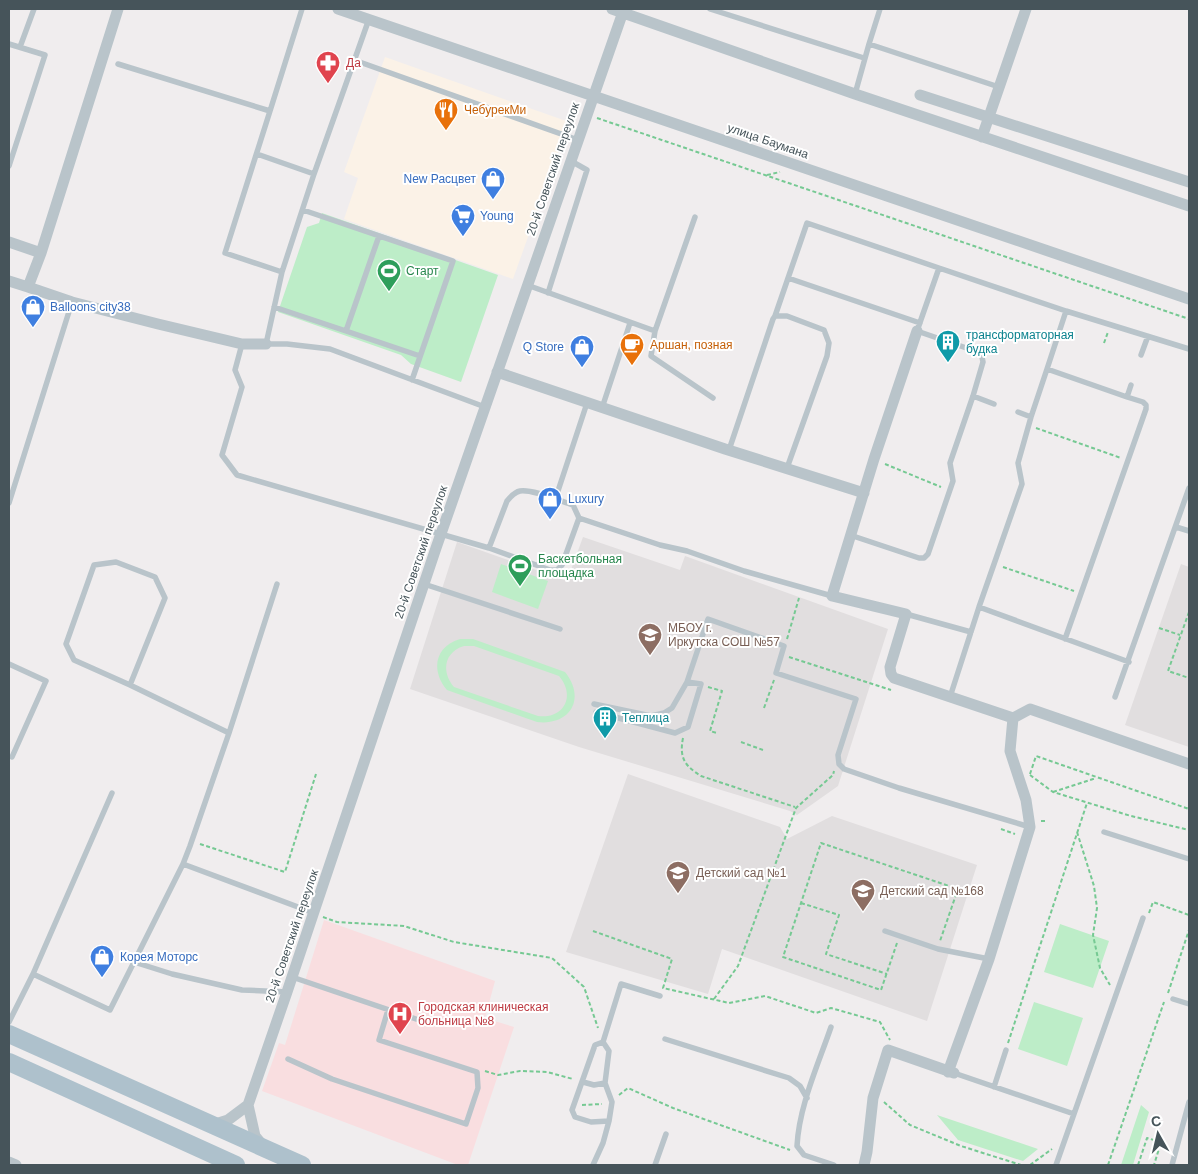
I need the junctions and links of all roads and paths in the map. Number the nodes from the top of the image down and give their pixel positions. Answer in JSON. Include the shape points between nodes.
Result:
{"nodes":[{"id":1,"x":34,"y":9,"type":"edge"},
{"id":2,"x":118,"y":9,"type":"edge"},
{"id":3,"x":302,"y":9,"type":"edge"},
{"id":4,"x":338,"y":9,"type":"edge"},
{"id":5,"x":710,"y":9,"type":"edge"},
{"id":6,"x":880,"y":9,"type":"edge"},
{"id":7,"x":1026,"y":9,"type":"edge"},
{"id":8,"x":619,"y":10,"type":"edge"},
{"id":9,"x":369,"y":19,"type":"junction"},
{"id":10,"x":9,"y":44,"type":"edge"},
{"id":11,"x":869,"y":44,"type":"junction"},
{"id":12,"x":20,"y":47,"type":"junction"},
{"id":13,"x":864,"y":58,"type":"junction"},
{"id":14,"x":354,"y":60,"type":"junction"},
{"id":15,"x":118,"y":64,"type":"dead end"},
{"id":16,"x":999,"y":88,"type":"junction"},
{"id":17,"x":855,"y":94,"type":"junction"},
{"id":18,"x":920,"y":95,"type":"dead end"},
{"id":19,"x":594,"y":96,"type":"junction"},
{"id":20,"x":270,"y":111,"type":"junction"},
{"id":21,"x":587,"y":115,"type":"junction"},
{"id":22,"x":989,"y":117,"type":"junction"},
{"id":23,"x":982,"y":137,"type":"junction"},
{"id":24,"x":578,"y":140,"type":"junction"},
{"id":25,"x":257,"y":154,"type":"junction"},
{"id":26,"x":571,"y":161,"type":"junction"},
{"id":27,"x":9,"y":166,"type":"edge"},
{"id":28,"x":314,"y":174,"type":"junction"},
{"id":29,"x":1189,"y":182,"type":"edge"},
{"id":30,"x":1189,"y":206,"type":"edge"},
{"id":31,"x":303,"y":210,"type":"junction"},
{"id":32,"x":695,"y":217,"type":"dead end"},
{"id":33,"x":912,"y":220,"type":"dead end"},
{"id":34,"x":910,"y":225,"type":"junction"},
{"id":35,"x":379,"y":236,"type":"junction"},
{"id":36,"x":9,"y":242,"type":"edge"},
{"id":37,"x":40,"y":253,"type":"junction"},
{"id":38,"x":939,"y":268,"type":"junction"},
{"id":39,"x":282,"y":272,"type":"junction"},
{"id":40,"x":788,"y":278,"type":"junction"},
{"id":41,"x":9,"y":280,"type":"edge"},
{"id":42,"x":527,"y":285,"type":"junction"},
{"id":43,"x":28,"y":287,"type":"junction"},
{"id":44,"x":548,"y":293,"type":"junction"},
{"id":45,"x":1189,"y":299,"type":"edge"},
{"id":46,"x":72,"y":302,"type":"junction"},
{"id":47,"x":274,"y":307,"type":"junction"},
{"id":48,"x":1066,"y":311,"type":"junction"},
{"id":49,"x":775,"y":316,"type":"junction"},
{"id":50,"x":1189,"y":319,"type":"edge"},
{"id":51,"x":630,"y":323,"type":"junction"},
{"id":52,"x":919,"y":327,"type":"junction"},
{"id":53,"x":346,"y":331,"type":"junction"},
{"id":54,"x":655,"y":331,"type":"junction"},
{"id":55,"x":1148,"y":336,"type":"junction"},
{"id":56,"x":242,"y":344,"type":"junction"},
{"id":57,"x":266,"y":344,"type":"junction"},
{"id":58,"x":1189,"y":349,"type":"edge"},
{"id":59,"x":1141,"y":355,"type":"dead end"},
{"id":60,"x":420,"y":356,"type":"junction"},
{"id":61,"x":1047,"y":370,"type":"junction"},
{"id":62,"x":497,"y":372,"type":"junction"},
{"id":63,"x":412,"y":380,"type":"junction"},
{"id":64,"x":1131,"y":385,"type":"dead end"},
{"id":65,"x":973,"y":396,"type":"junction"},
{"id":66,"x":1127,"y":397,"type":"junction"},
{"id":67,"x":713,"y":398,"type":"dead end"},
{"id":68,"x":587,"y":403,"type":"junction"},
{"id":69,"x":994,"y":404,"type":"dead end"},
{"id":70,"x":485,"y":407,"type":"junction"},
{"id":71,"x":602,"y":408,"type":"junction"},
{"id":72,"x":1018,"y":412,"type":"dead end"},
{"id":73,"x":1031,"y":417,"type":"junction"},
{"id":74,"x":1028,"y":425,"type":"junction"},
{"id":75,"x":729,"y":450,"type":"junction"},
{"id":76,"x":874,"y":459,"type":"junction"},
{"id":77,"x":1128,"y":460,"type":"junction"},
{"id":78,"x":788,"y":468,"type":"junction"},
{"id":79,"x":1189,"y":488,"type":"edge"},
{"id":80,"x":950,"y":490,"type":"junction"},
{"id":81,"x":864,"y":493,"type":"junction"},
{"id":82,"x":555,"y":500,"type":"junction"},
{"id":83,"x":9,"y":503,"type":"edge"},
{"id":84,"x":579,"y":518,"type":"junction"},
{"id":85,"x":1176,"y":527,"type":"junction"},
{"id":86,"x":1189,"y":531,"type":"edge"},
{"id":87,"x":441,"y":535,"type":"junction"},
{"id":88,"x":850,"y":535,"type":"junction"},
{"id":89,"x":488,"y":548,"type":"junction"},
{"id":90,"x":994,"y":564,"type":"junction"},
{"id":91,"x":277,"y":584,"type":"dead end"},
{"id":92,"x":424,"y":584,"type":"junction"},
{"id":93,"x":1081,"y":593,"type":"junction"},
{"id":94,"x":832,"y":596,"type":"junction"},
{"id":95,"x":799,"y":598,"type":"dead end"},
{"id":96,"x":979,"y":607,"type":"junction"},
{"id":97,"x":1189,"y":612,"type":"edge"},
{"id":98,"x":906,"y":614,"type":"junction"},
{"id":99,"x":1159,"y":628,"type":"dead end"},
{"id":100,"x":560,"y":629,"type":"dead end"},
{"id":101,"x":971,"y":632,"type":"junction"},
{"id":102,"x":1181,"y":635,"type":"junction"},
{"id":103,"x":1065,"y":639,"type":"junction"},
{"id":104,"x":784,"y":646,"type":"junction"},
{"id":105,"x":1129,"y":662,"type":"junction"},
{"id":106,"x":9,"y":664,"type":"edge"},
{"id":107,"x":776,"y":673,"type":"junction"},
{"id":108,"x":1189,"y":678,"type":"edge"},
{"id":109,"x":687,"y":682,"type":"junction"},
{"id":110,"x":701,"y":684,"type":"junction"},
{"id":111,"x":130,"y":685,"type":"junction"},
{"id":112,"x":1115,"y":697,"type":"dead end"},
{"id":113,"x":950,"y":698,"type":"junction"},
{"id":114,"x":594,"y":704,"type":"dead end"},
{"id":115,"x":764,"y":708,"type":"dead end"},
{"id":116,"x":596,"y":712,"type":"dead end"},
{"id":117,"x":1013,"y":718,"type":"junction"},
{"id":118,"x":688,"y":727,"type":"junction"},
{"id":119,"x":229,"y":733,"type":"junction"},
{"id":120,"x":717,"y":734,"type":"dead end"},
{"id":121,"x":741,"y":742,"type":"dead end"},
{"id":122,"x":763,"y":750,"type":"dead end"},
{"id":123,"x":838,"y":755,"type":"junction"},
{"id":124,"x":12,"y":757,"type":"dead end"},
{"id":125,"x":1189,"y":764,"type":"edge"},
{"id":126,"x":1026,"y":766,"type":"dead end"},
{"id":127,"x":316,"y":774,"type":"dead end"},
{"id":128,"x":1030,"y":774,"type":"junction"},
{"id":129,"x":1098,"y":778,"type":"junction"},
{"id":130,"x":1053,"y":792,"type":"junction"},
{"id":131,"x":112,"y":793,"type":"dead end"},
{"id":132,"x":1087,"y":802,"type":"junction"},
{"id":133,"x":796,"y":808,"type":"junction"},
{"id":134,"x":1189,"y":810,"type":"edge"},
{"id":135,"x":1041,"y":821,"type":"dead end"},
{"id":136,"x":1047,"y":821,"type":"dead end"},
{"id":137,"x":994,"y":826,"type":"dead end"},
{"id":138,"x":1189,"y":830,"type":"edge"},
{"id":139,"x":1028,"y":832,"type":"junction"},
{"id":140,"x":1077,"y":832,"type":"junction"},
{"id":141,"x":1104,"y":832,"type":"dead end"},
{"id":142,"x":200,"y":844,"type":"dead end"},
{"id":143,"x":1189,"y":859,"type":"edge"},
{"id":144,"x":182,"y":864,"type":"junction"},
{"id":145,"x":801,"y":903,"type":"junction"},
{"id":146,"x":314,"y":914,"type":"junction"},
{"id":147,"x":1189,"y":915,"type":"edge"},
{"id":148,"x":1146,"y":916,"type":"joint"},
{"id":149,"x":1189,"y":930,"type":"edge"},
{"id":150,"x":593,"y":931,"type":"dead end"},
{"id":151,"x":885,"y":931,"type":"dead end"},
{"id":152,"x":900,"y":936,"type":"junction"},
{"id":153,"x":938,"y":949,"type":"junction"},
{"id":154,"x":989,"y":959,"type":"junction"},
{"id":155,"x":134,"y":962,"type":"junction"},
{"id":156,"x":33,"y":974,"type":"junction"},
{"id":157,"x":887,"y":974,"type":"junction"},
{"id":158,"x":292,"y":977,"type":"junction"},
{"id":159,"x":287,"y":992,"type":"junction"},
{"id":160,"x":1168,"y":992,"type":"dead end"},
{"id":161,"x":1116,"y":995,"type":"junction"},
{"id":162,"x":660,"y":996,"type":"dead end"},
{"id":163,"x":713,"y":999,"type":"junction"},
{"id":164,"x":1173,"y":999,"type":"dead end"},
{"id":165,"x":1165,"y":1001,"type":"dead end"},
{"id":166,"x":1189,"y":1004,"type":"edge"},
{"id":167,"x":388,"y":1010,"type":"junction"},
{"id":168,"x":416,"y":1019,"type":"dead end"},
{"id":169,"x":9,"y":1022,"type":"edge"},
{"id":170,"x":831,"y":1027,"type":"dead end"},
{"id":171,"x":9,"y":1034,"type":"edge"},
{"id":172,"x":665,"y":1039,"type":"dead end"},
{"id":173,"x":604,"y":1042,"type":"junction"},
{"id":174,"x":1006,"y":1050,"type":"joint"},
{"id":175,"x":895,"y":1053,"type":"junction"},
{"id":176,"x":288,"y":1059,"type":"dead end"},
{"id":177,"x":9,"y":1062,"type":"edge"},
{"id":178,"x":477,"y":1072,"type":"junction"},
{"id":179,"x":951,"y":1072,"type":"junction"},
{"id":180,"x":583,"y":1082,"type":"junction"},
{"id":181,"x":605,"y":1083,"type":"junction"},
{"id":182,"x":994,"y":1087,"type":"junction"},
{"id":183,"x":807,"y":1098,"type":"junction"},
{"id":184,"x":883,"y":1101,"type":"dead end"},
{"id":185,"x":612,"y":1102,"type":"junction"},
{"id":186,"x":1189,"y":1102,"type":"edge"},
{"id":187,"x":575,"y":1104,"type":"junction"},
{"id":188,"x":248,"y":1105,"type":"junction"},
{"id":189,"x":1074,"y":1114,"type":"junction"},
{"id":190,"x":1187,"y":1116,"type":"edge"},
{"id":191,"x":609,"y":1121,"type":"junction"},
{"id":192,"x":210,"y":1125,"type":"junction"},
{"id":193,"x":666,"y":1134,"type":"dead end"},
{"id":194,"x":1055,"y":1141,"type":"dead end"},
{"id":195,"x":266,"y":1149,"type":"junction"},
{"id":196,"x":804,"y":1155,"type":"junction"},
{"id":197,"x":9,"y":1162,"type":"edge"},
{"id":198,"x":16,"y":1165,"type":"edge"},
{"id":199,"x":236,"y":1165,"type":"edge"},
{"id":200,"x":302,"y":1165,"type":"edge"},
{"id":201,"x":592,"y":1165,"type":"edge"},
{"id":202,"x":655,"y":1165,"type":"edge"},
{"id":203,"x":834,"y":1165,"type":"edge"},
{"id":204,"x":864,"y":1165,"type":"edge"},
{"id":205,"x":1021,"y":1165,"type":"edge"},
{"id":206,"x":1030,"y":1165,"type":"edge"},
{"id":207,"x":1056,"y":1165,"type":"edge"},
{"id":208,"x":1108,"y":1165,"type":"edge"},
{"id":209,"x":1138,"y":1165,"type":"edge"},
{"id":210,"x":1154,"y":1165,"type":"edge"},
{"id":211,"x":1172,"y":1165,"type":"edge"}],
"edges":[{"from":1,"to":12,"type":"lane"},
{"from":2,"to":37,"type":"street"},
{"from":3,"to":20,"type":"lane"},
{"from":4,"to":9,"type":"street","name":"улица Баумана"},
{"from":5,"to":13,"type":"lane"},
{"from":6,"to":11,"type":"lane"},
{"from":7,"to":16,"type":"street"},
{"from":8,"to":17,"type":"street"},
{"from":8,"to":19,"type":"street","name":"20-й Советский переулок"},
{"from":9,"to":14,"type":"lane"},
{"from":9,"to":19,"type":"street","name":"улица Баумана"},
{"from":10,"to":12,"type":"lane"},
{"from":11,"to":13,"type":"lane"},
{"from":11,"to":16,"type":"lane"},
{"from":12,"to":27,"type":"lane","via":[[45,55]]},
{"from":13,"to":17,"type":"lane"},
{"from":14,"to":24,"type":"lane"},
{"from":14,"to":28,"type":"lane"},
{"from":15,"to":20,"type":"lane"},
{"from":16,"to":22,"type":"street"},
{"from":17,"to":23,"type":"street"},
{"from":18,"to":22,"type":"street"},
{"from":19,"to":21,"type":"street","name":"20-й Советский переулок"},
{"from":19,"to":45,"type":"street","name":"улица Баумана"},
{"from":20,"to":25,"type":"lane"},
{"from":21,"to":24,"type":"street","name":"20-й Советский переулок"},
{"from":21,"to":34,"type":"path"},
{"from":22,"to":23,"type":"street"},
{"from":22,"to":29,"type":"street"},
{"from":23,"to":30,"type":"street"},
{"from":24,"to":26,"type":"street","name":"20-й Советский переулок"},
{"from":25,"to":28,"type":"lane"},
{"from":25,"to":39,"type":"lane","via":[[225,253]]},
{"from":26,"to":42,"type":"street","name":"20-й Советский переулок"},
{"from":26,"to":44,"type":"lane","via":[[587,170]]},
{"from":28,"to":31,"type":"lane"},
{"from":31,"to":35,"type":"lane"},
{"from":31,"to":39,"type":"lane"},
{"from":32,"to":54,"type":"lane"},
{"from":33,"to":34,"type":"path"},
{"from":34,"to":50,"type":"path"},
{"from":35,"to":53,"type":"lane"},
{"from":35,"to":60,"type":"lane","via":[[453,261]]},
{"from":36,"to":37,"type":"street"},
{"from":37,"to":43,"type":"street"},
{"from":38,"to":40,"type":"lane","via":[[807,223]]},
{"from":38,"to":48,"type":"lane"},
{"from":38,"to":52,"type":"lane"},
{"from":39,"to":47,"type":"lane"},
{"from":40,"to":49,"type":"lane"},
{"from":40,"to":52,"type":"lane"},
{"from":41,"to":43,"type":"street"},
{"from":42,"to":44,"type":"lane"},
{"from":42,"to":62,"type":"street","name":"20-й Советский переулок"},
{"from":43,"to":46,"type":"street"},
{"from":44,"to":51,"type":"lane"},
{"from":46,"to":56,"type":"street"},
{"from":46,"to":83,"type":"lane"},
{"from":47,"to":53,"type":"lane"},
{"from":47,"to":57,"type":"lane"},
{"from":48,"to":55,"type":"lane"},
{"from":48,"to":61,"type":"lane"},
{"from":49,"to":75,"type":"lane"},
{"from":49,"to":78,"type":"lane","via":[[787,316],[824,330],[829,343]]},
{"from":51,"to":54,"type":"lane"},
{"from":51,"to":71,"type":"lane"},
{"from":52,"to":65,"type":"lane","via":[[978,352],[982,357]]},
{"from":52,"to":76,"type":"street"},
{"from":53,"to":60,"type":"lane"},
{"from":54,"to":67,"type":"lane","via":[[651,356]]},
{"from":55,"to":58,"type":"lane"},
{"from":55,"to":59,"type":"lane"},
{"from":56,"to":57,"type":"street"},
{"from":56,"to":87,"type":"lane","via":[[235,370],[242,386],[222,455],[237,475]]},
{"from":57,"to":63,"type":"lane","via":[[330,349]]},
{"from":60,"to":63,"type":"lane"},
{"from":61,"to":66,"type":"lane"},
{"from":61,"to":73,"type":"lane"},
{"from":62,"to":68,"type":"street"},
{"from":62,"to":70,"type":"street","name":"20-й Советский переулок"},
{"from":63,"to":70,"type":"lane"},
{"from":64,"to":66,"type":"lane"},
{"from":65,"to":69,"type":"lane"},
{"from":65,"to":80,"type":"lane","via":[[950,463],[954,481]]},
{"from":66,"to":77,"type":"lane","via":[[1146,405]]},
{"from":68,"to":71,"type":"street"},
{"from":68,"to":82,"type":"lane"},
{"from":70,"to":87,"type":"street","name":"20-й Советский переулок"},
{"from":71,"to":75,"type":"street"},
{"from":72,"to":73,"type":"lane"},
{"from":73,"to":74,"type":"lane"},
{"from":74,"to":77,"type":"path"},
{"from":74,"to":90,"type":"lane","via":[[1018,463],[1022,484]]},
{"from":75,"to":78,"type":"street"},
{"from":76,"to":80,"type":"path"},
{"from":76,"to":81,"type":"street"},
{"from":77,"to":93,"type":"lane"},
{"from":78,"to":81,"type":"street"},
{"from":79,"to":85,"type":"lane"},
{"from":80,"to":88,"type":"lane","via":[[924,558]]},
{"from":81,"to":88,"type":"street"},
{"from":82,"to":84,"type":"lane","via":[[572,506]]},
{"from":82,"to":89,"type":"lane","via":[[528,491],[512,495]]},
{"from":84,"to":89,"type":"lane","via":[[562,565],[557,570]]},
{"from":84,"to":94,"type":"lane"},
{"from":85,"to":86,"type":"lane"},
{"from":85,"to":105,"type":"lane"},
{"from":87,"to":89,"type":"lane"},
{"from":87,"to":92,"type":"street","name":"20-й Советский переулок"},
{"from":88,"to":94,"type":"street"},
{"from":90,"to":93,"type":"path"},
{"from":90,"to":96,"type":"lane"},
{"from":91,"to":119,"type":"lane"},
{"from":92,"to":100,"type":"lane"},
{"from":92,"to":146,"type":"street","name":"20-й Советский переулок"},
{"from":93,"to":103,"type":"lane"},
{"from":94,"to":98,"type":"street"},
{"from":95,"to":104,"type":"path"},
{"from":96,"to":101,"type":"lane"},
{"from":96,"to":103,"type":"lane"},
{"from":97,"to":102,"type":"path"},
{"from":98,"to":101,"type":"lane"},
{"from":98,"to":113,"type":"street","via":[[890,667],[891,674],[894,678]]},
{"from":99,"to":102,"type":"path"},
{"from":101,"to":113,"type":"lane"},
{"from":102,"to":108,"type":"path","via":[[1168,671]]},
{"from":103,"to":105,"type":"lane"},
{"from":104,"to":107,"type":"lane"},
{"from":104,"to":109,"type":"lane","via":[[708,619]]},
{"from":105,"to":112,"type":"lane"},
{"from":106,"to":124,"type":"lane","via":[[46,681]]},
{"from":107,"to":115,"type":"path"},
{"from":107,"to":123,"type":"lane","via":[[856,699]]},
{"from":109,"to":110,"type":"lane"},
{"from":109,"to":114,"type":"lane","via":[[672,708],[664,713],[651,716]]},
{"from":110,"to":118,"type":"lane"},
{"from":110,"to":120,"type":"path","via":[[722,691],[710,731]]},
{"from":111,"to":111,"type":"lane","via":[[74,660],[66,644],[94,565],[116,562],[155,577],[165,598]]},
{"from":111,"to":119,"type":"lane"},
{"from":113,"to":117,"type":"street"},
{"from":116,"to":118,"type":"lane","via":[[675,734]]},
{"from":117,"to":125,"type":"street","via":[[1030,709]]},
{"from":117,"to":139,"type":"street","via":[[1010,751],[1026,800]]},
{"from":118,"to":133,"type":"path","via":[[682,756],[688,768],[701,776]]},
{"from":119,"to":144,"type":"lane"},
{"from":121,"to":122,"type":"path"},
{"from":123,"to":133,"type":"path","via":[[832,775]]},
{"from":123,"to":139,"type":"lane","via":[[839,764],[844,769]]},
{"from":126,"to":128,"type":"path"},
{"from":127,"to":142,"type":"path","via":[[285,872]]},
{"from":128,"to":129,"type":"path","via":[[1036,756]]},
{"from":128,"to":130,"type":"path"},
{"from":129,"to":130,"type":"path"},
{"from":129,"to":134,"type":"path"},
{"from":130,"to":132,"type":"path"},
{"from":131,"to":156,"type":"lane"},
{"from":132,"to":138,"type":"path"},
{"from":132,"to":140,"type":"path"},
{"from":133,"to":163,"type":"path","via":[[738,966]]},
{"from":135,"to":136,"type":"path"},
{"from":137,"to":139,"type":"path"},
{"from":139,"to":154,"type":"street"},
{"from":140,"to":161,"type":"path","via":[[1094,886],[1097,908],[1093,935],[1100,968]]},
{"from":140,"to":174,"type":"path"},
{"from":141,"to":143,"type":"lane"},
{"from":144,"to":146,"type":"lane"},
{"from":144,"to":155,"type":"lane"},
{"from":145,"to":153,"type":"path","via":[[821,843],[958,889]]},
{"from":145,"to":157,"type":"path","via":[[839,915],[826,954]]},
{"from":145,"to":157,"type":"path","via":[[783,957],[882,990]]},
{"from":146,"to":158,"type":"street","name":"20-й Советский переулок"},
{"from":146,"to":173,"type":"path","via":[[337,922],[404,926],[454,942],[552,958],[584,987]]},
{"from":147,"to":148,"type":"path","via":[[1153,902]]},
{"from":148,"to":161,"type":"lane"},
{"from":149,"to":160,"type":"path"},
{"from":150,"to":163,"type":"path","via":[[672,958],[663,988]]},
{"from":151,"to":152,"type":"lane"},
{"from":152,"to":153,"type":"lane"},
{"from":152,"to":157,"type":"path"},
{"from":153,"to":154,"type":"lane"},
{"from":154,"to":179,"type":"street"},
{"from":155,"to":156,"type":"lane","via":[[110,1010]]},
{"from":155,"to":159,"type":"lane","via":[[242,990]]},
{"from":156,"to":169,"type":"lane"},
{"from":158,"to":159,"type":"street","name":"20-й Советский переулок"},
{"from":158,"to":167,"type":"lane"},
{"from":159,"to":188,"type":"street","name":"20-й Советский переулок"},
{"from":161,"to":189,"type":"lane"},
{"from":162,"to":173,"type":"lane","via":[[621,984]]},
{"from":163,"to":175,"type":"path","via":[[729,1003],[765,996],[816,1013],[831,1008],[880,1022]]},
{"from":164,"to":166,"type":"lane"},
{"from":165,"to":208,"type":"path"},
{"from":167,"to":168,"type":"lane"},
{"from":167,"to":178,"type":"lane","via":[[379,1040]]},
{"from":170,"to":183,"type":"lane"},
{"from":171,"to":192,"type":"main road"},
{"from":172,"to":183,"type":"lane","via":[[789,1078],[800,1086]]},
{"from":173,"to":180,"type":"lane","via":[[595,1045]]},
{"from":173,"to":181,"type":"lane","via":[[609,1051]]},
{"from":174,"to":182,"type":"lane"},
{"from":175,"to":179,"type":"street"},
{"from":175,"to":204,"type":"street","via":[[888,1050],[873,1098]]},
{"from":176,"to":178,"type":"lane","via":[[332,1079],[466,1124],[478,1088]]},
{"from":177,"to":199,"type":"main road"},
{"from":178,"to":180,"type":"path","via":[[498,1075],[547,1072]]},
{"from":179,"to":182,"type":"lane"},
{"from":180,"to":181,"type":"lane"},
{"from":180,"to":187,"type":"lane"},
{"from":181,"to":185,"type":"lane"},
{"from":182,"to":189,"type":"lane"},
{"from":183,"to":196,"type":"lane","via":[[797,1146]]},
{"from":184,"to":205,"type":"path","via":[[910,1124],[961,1146]]},
{"from":185,"to":187,"type":"path"},
{"from":185,"to":191,"type":"lane"},
{"from":185,"to":196,"type":"path","via":[[628,1088],[673,1108]]},
{"from":186,"to":190,"type":"lane"},
{"from":187,"to":191,"type":"lane","via":[[572,1110],[575,1117],[591,1122]]},
{"from":188,"to":192,"type":"street","via":[[228,1120]]},
{"from":188,"to":195,"type":"street","via":[[255,1136]]},
{"from":189,"to":207,"type":"lane"},
{"from":190,"to":211,"type":"lane"},
{"from":191,"to":201,"type":"lane"},
{"from":192,"to":195,"type":"main road"},
{"from":193,"to":202,"type":"lane"},
{"from":194,"to":206,"type":"path","via":[[1052,1150]]},
{"from":195,"to":200,"type":"main road"},
{"from":196,"to":203,"type":"lane"},
{"from":197,"to":198,"type":"street"},
{"from":209,"to":210,"type":"path","via":[[1147,1138],[1161,1142]]}]}
